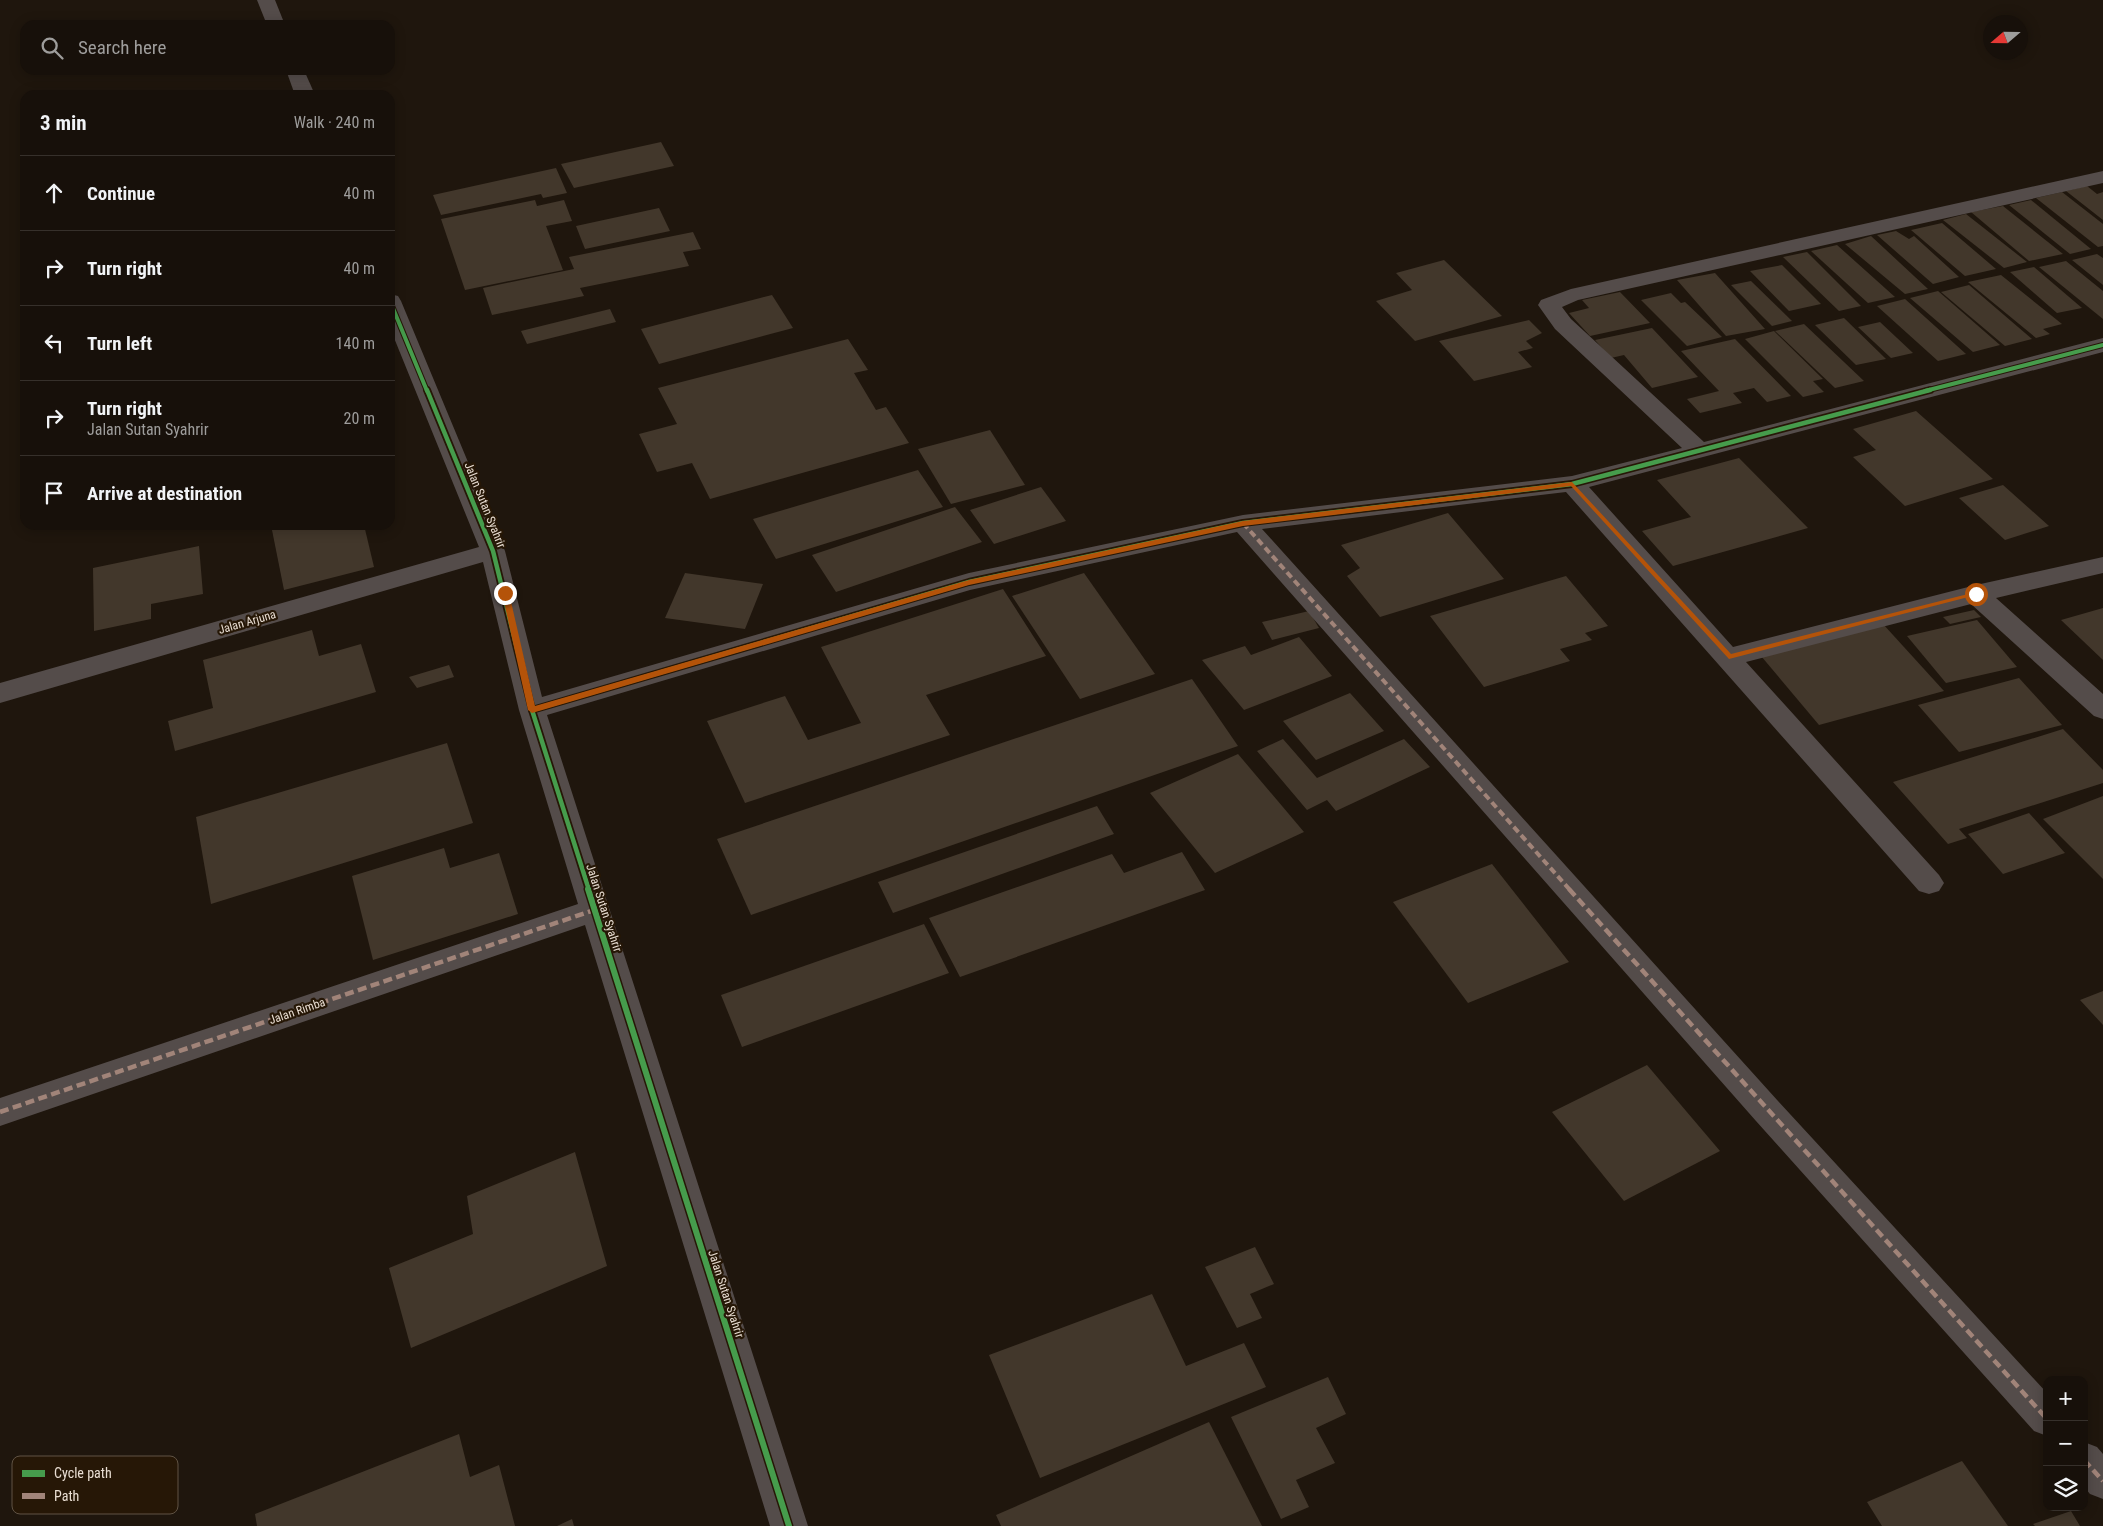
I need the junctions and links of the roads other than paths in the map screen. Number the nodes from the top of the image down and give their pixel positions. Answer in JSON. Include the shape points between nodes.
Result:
{"nodes":[{"id":1,"x":266,"y":0,"type":"edge"},
{"id":2,"x":274,"y":20,"type":"edge"},
{"id":3,"x":297,"y":75,"type":"edge"},
{"id":4,"x":303,"y":90,"type":"edge"},
{"id":5,"x":2103,"y":177,"type":"edge"},
{"id":6,"x":395,"y":313,"type":"edge"},
{"id":7,"x":2103,"y":345,"type":"edge"},
{"id":8,"x":1700,"y":450,"type":"junction"},
{"id":9,"x":1572,"y":484,"type":"junction"},
{"id":10,"x":1243,"y":523,"type":"junction"},
{"id":11,"x":494,"y":551,"type":"junction"},
{"id":12,"x":2103,"y":566,"type":"edge"},
{"id":13,"x":1976,"y":594,"type":"junction"},
{"id":14,"x":1729,"y":657,"type":"junction"},
{"id":15,"x":0,"y":693,"type":"edge"},
{"id":16,"x":2103,"y":709,"type":"edge"},
{"id":17,"x":532,"y":710,"type":"junction"},
{"id":18,"x":1929,"y":883,"type":"dead end"},
{"id":19,"x":594,"y":910,"type":"junction"},
{"id":20,"x":0,"y":1112,"type":"edge"},
{"id":21,"x":2043,"y":1415,"type":"edge"},
{"id":22,"x":2088,"y":1464,"type":"edge"},
{"id":23,"x":2103,"y":1481,"type":"edge"},
{"id":24,"x":789,"y":1526,"type":"edge"}],
"edges":[{"from":1,"to":2,"type":"street"},
{"from":3,"to":4,"type":"street"},
{"from":5,"to":8,"type":"street","via":[[1570,295],[1549,305],[1563,324]]},
{"from":6,"to":11,"type":"street","name":"Jalan Sutan Syahrir"},
{"from":7,"to":8,"type":"street"},
{"from":8,"to":9,"type":"street"},
{"from":9,"to":10,"type":"street"},
{"from":9,"to":14,"type":"street"},
{"from":10,"to":17,"type":"street","via":[[969,582]]},
{"from":10,"to":21,"type":"street"},
{"from":11,"to":15,"type":"street","name":"Jalan Arjuna"},
{"from":11,"to":17,"type":"street","name":"Jalan Sutan Syahrir"},
{"from":12,"to":13,"type":"street"},
{"from":13,"to":14,"type":"street"},
{"from":13,"to":16,"type":"street"},
{"from":14,"to":18,"type":"street"},
{"from":17,"to":19,"type":"street","name":"Jalan Sutan Syahrir"},
{"from":19,"to":20,"type":"street","name":"Jalan Rimba"},
{"from":19,"to":24,"type":"street","name":"Jalan Sutan Syahrir"},
{"from":22,"to":23,"type":"street"}]}
